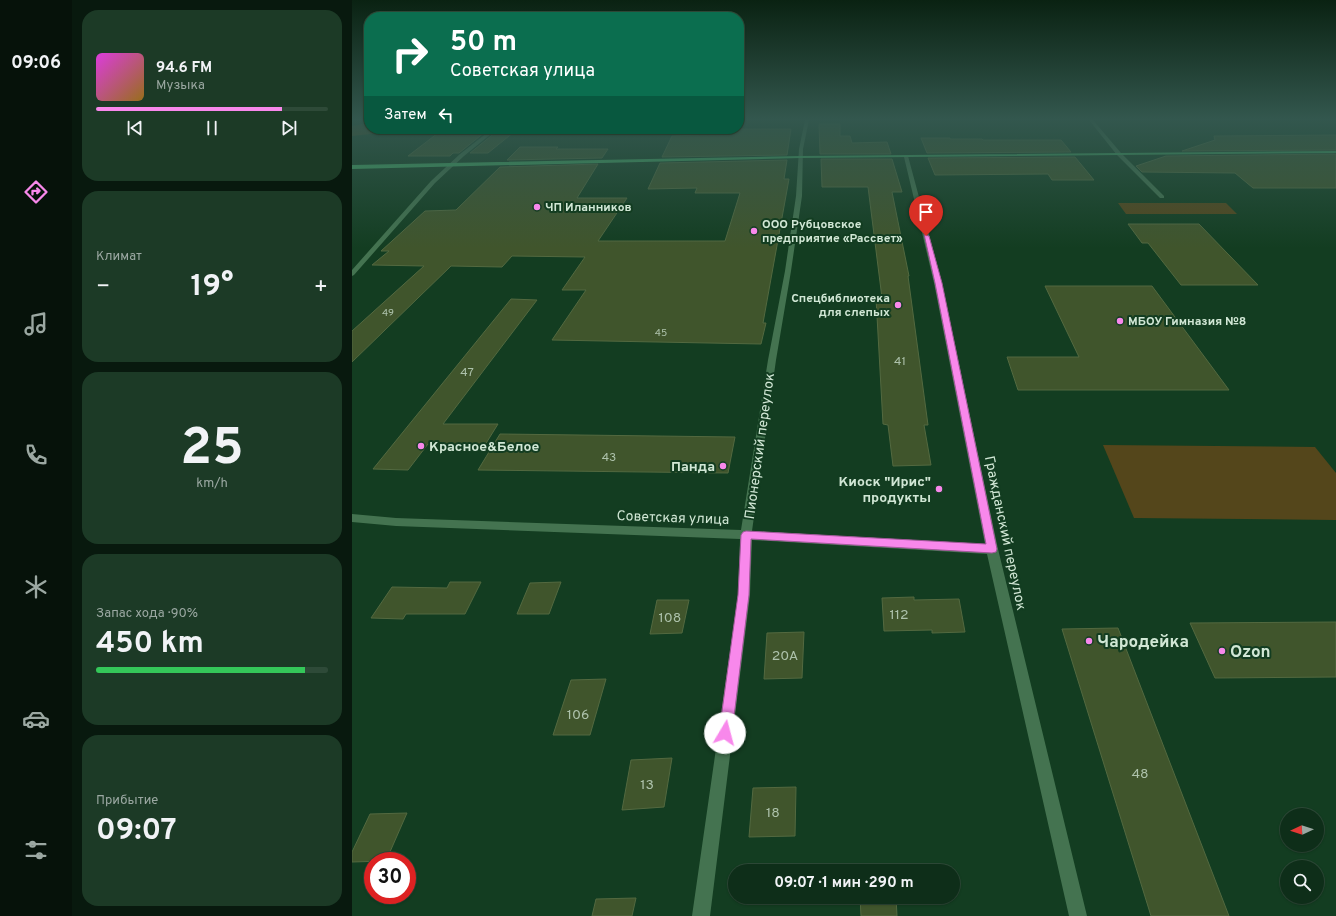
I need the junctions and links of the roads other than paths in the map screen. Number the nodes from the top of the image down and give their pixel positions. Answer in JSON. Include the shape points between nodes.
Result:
{"nodes":[{"id":1,"x":515,"y":163,"type":"edge"},
{"id":2,"x":800,"y":163,"type":"edge"},
{"id":3,"x":907,"y":163,"type":"edge"},
{"id":4,"x":1128,"y":163,"type":"edge"},
{"id":5,"x":453,"y":164,"type":"junction"},
{"id":6,"x":352,"y":167,"type":"edge"},
{"id":7,"x":1162,"y":197,"type":"dead end"},
{"id":8,"x":352,"y":274,"type":"edge"},
{"id":9,"x":352,"y":518,"type":"edge"},
{"id":10,"x":746,"y":535,"type":"junction"},
{"id":11,"x":992,"y":549,"type":"junction"},
{"id":12,"x":700,"y":916,"type":"edge"},
{"id":13,"x":1078,"y":916,"type":"edge"}],
"edges":[{"from":1,"to":5,"type":"main road"},
{"from":2,"to":10,"type":"street","name":"Пионерский переулок","via":[[798,196],[783,302]]},
{"from":3,"to":11,"type":"street","name":"Гражданский переулок","via":[[938,283]]},
{"from":4,"to":7,"type":"street"},
{"from":5,"to":6,"type":"main road"},
{"from":5,"to":8,"type":"street","via":[[416,201]]},
{"from":9,"to":10,"type":"street","name":"Советская улица","via":[[396,522]]},
{"from":10,"to":11,"type":"street","name":"Советская улица"},
{"from":10,"to":12,"type":"street","name":"Пионерский переулок","via":[[744,595]]},
{"from":11,"to":13,"type":"street","name":"Гражданский переулок"}]}
